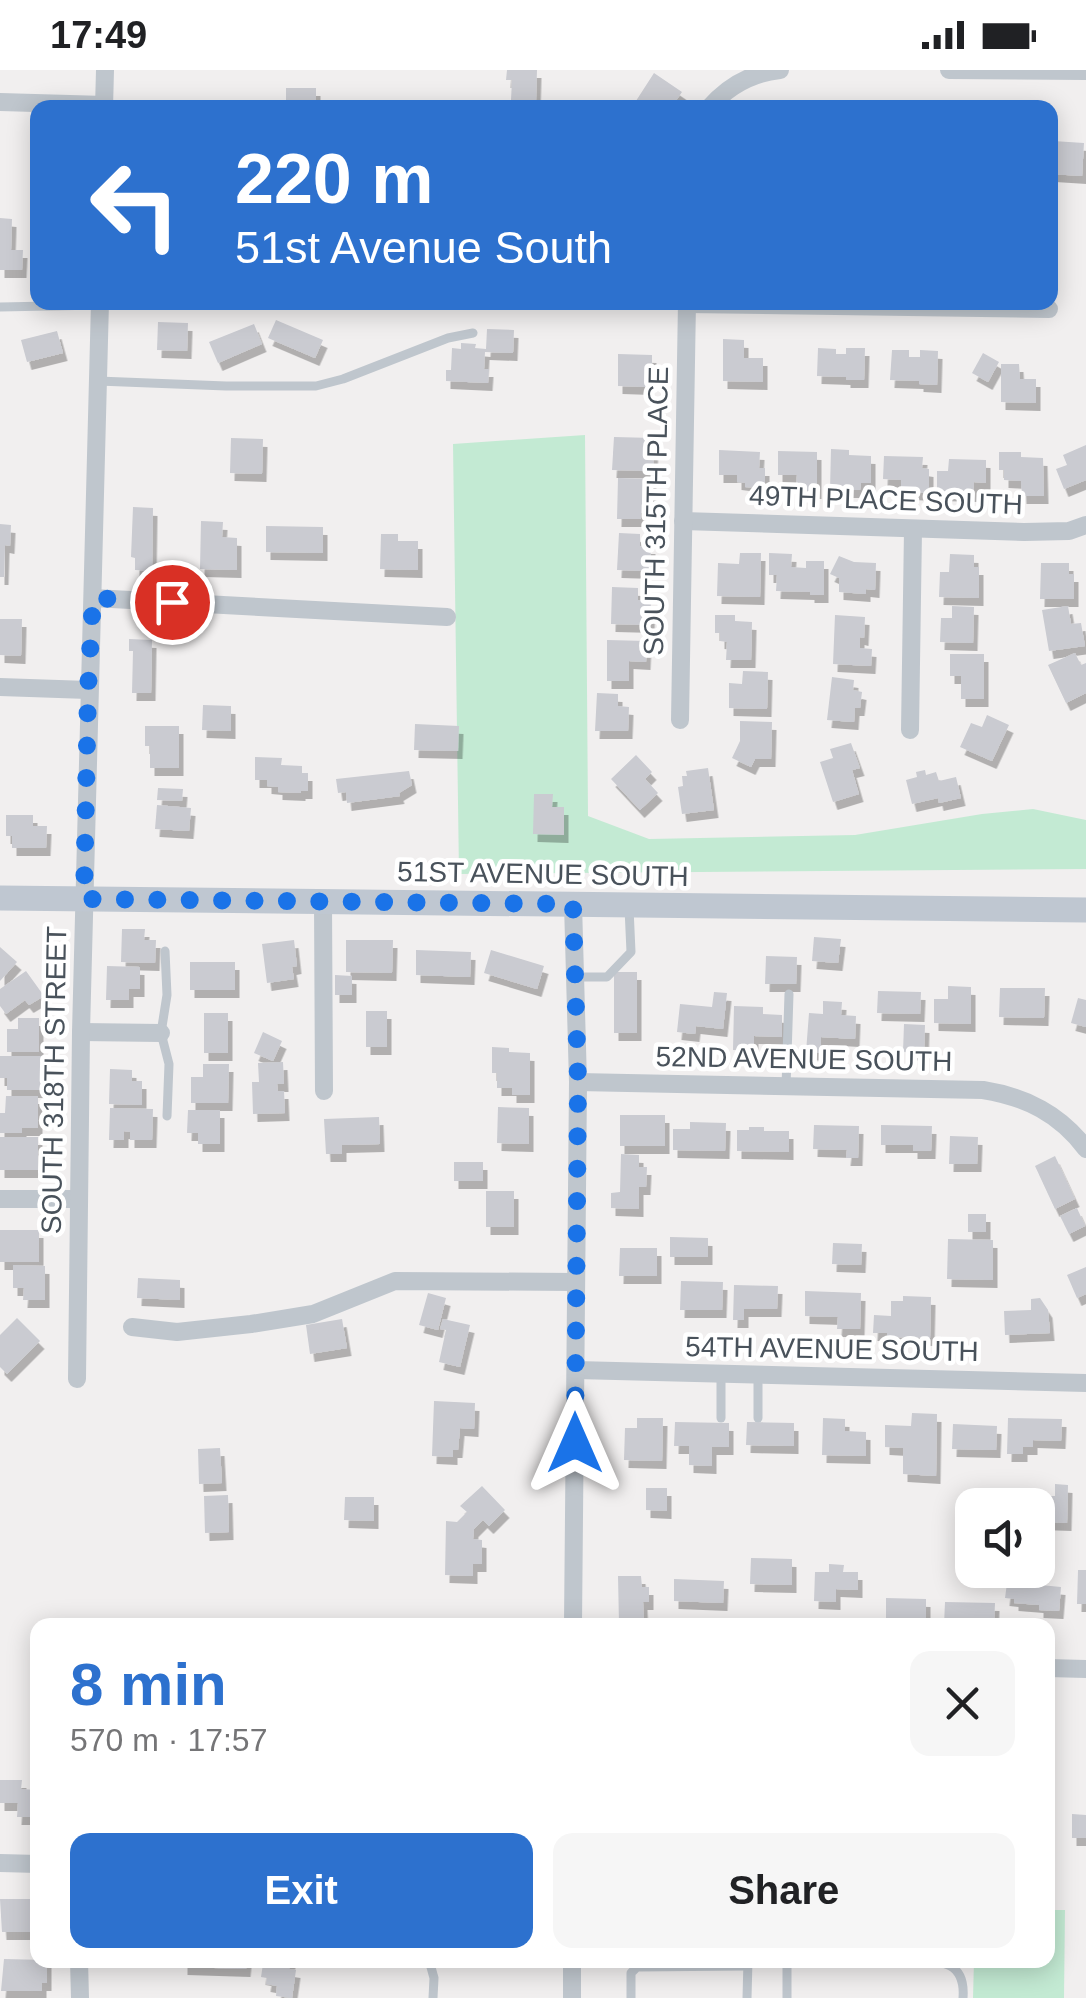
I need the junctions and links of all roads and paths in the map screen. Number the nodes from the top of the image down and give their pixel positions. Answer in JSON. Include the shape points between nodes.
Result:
{"nodes":[{"id":1,"x":106,"y":70,"type":"edge"},
{"id":2,"x":780,"y":70,"type":"edge"},
{"id":3,"x":949,"y":70,"type":"edge"},
{"id":4,"x":1086,"y":71,"type":"edge"},
{"id":5,"x":104,"y":100,"type":"edge"},
{"id":6,"x":716,"y":100,"type":"edge"},
{"id":7,"x":0,"y":102,"type":"edge"},
{"id":8,"x":30,"y":103,"type":"edge"},
{"id":9,"x":30,"y":307,"type":"edge"},
{"id":10,"x":0,"y":308,"type":"edge"},
{"id":11,"x":100,"y":310,"type":"edge"},
{"id":12,"x":687,"y":310,"type":"edge"},
{"id":13,"x":473,"y":333,"type":"dead end"},
{"id":14,"x":98,"y":381,"type":"junction"},
{"id":15,"x":683,"y":521,"type":"junction"},
{"id":16,"x":1086,"y":525,"type":"edge"},
{"id":17,"x":913,"y":530,"type":"junction"},
{"id":18,"x":93,"y":598,"type":"junction"},
{"id":19,"x":446,"y":618,"type":"dead end"},
{"id":20,"x":0,"y":687,"type":"edge"},
{"id":21,"x":88,"y":690,"type":"junction"},
{"id":22,"x":680,"y":720,"type":"dead end"},
{"id":23,"x":910,"y":730,"type":"dead end"},
{"id":24,"x":0,"y":898,"type":"edge"},
{"id":25,"x":84,"y":899,"type":"junction"},
{"id":26,"x":323,"y":902,"type":"junction"},
{"id":27,"x":573,"y":904,"type":"junction"},
{"id":28,"x":629,"y":905,"type":"junction"},
{"id":29,"x":1086,"y":910,"type":"edge"},
{"id":30,"x":166,"y":951,"type":"dead end"},
{"id":31,"x":575,"y":977,"type":"junction"},
{"id":32,"x":790,"y":994,"type":"dead end"},
{"id":33,"x":81,"y":1032,"type":"junction"},
{"id":34,"x":161,"y":1032,"type":"junction"},
{"id":35,"x":578,"y":1082,"type":"junction"},
{"id":36,"x":786,"y":1087,"type":"junction"},
{"id":37,"x":324,"y":1092,"type":"dead end"},
{"id":38,"x":167,"y":1116,"type":"dead end"},
{"id":39,"x":1086,"y":1149,"type":"edge"},
{"id":40,"x":0,"y":1198,"type":"edge"},
{"id":41,"x":79,"y":1198,"type":"junction"},
{"id":42,"x":576,"y":1282,"type":"junction"},
{"id":43,"x":132,"y":1328,"type":"dead end"},
{"id":44,"x":576,"y":1370,"type":"junction"},
{"id":45,"x":721,"y":1374,"type":"junction"},
{"id":46,"x":758,"y":1374,"type":"junction"},
{"id":47,"x":77,"y":1380,"type":"dead end"},
{"id":48,"x":1086,"y":1383,"type":"edge"},
{"id":49,"x":721,"y":1418,"type":"dead end"},
{"id":50,"x":758,"y":1418,"type":"dead end"},
{"id":51,"x":573,"y":1618,"type":"edge"},
{"id":52,"x":1055,"y":1668,"type":"edge"},
{"id":53,"x":1086,"y":1668,"type":"edge"},
{"id":54,"x":0,"y":1863,"type":"edge"},
{"id":55,"x":30,"y":1864,"type":"edge"},
{"id":56,"x":79,"y":1968,"type":"edge"},
{"id":57,"x":431,"y":1968,"type":"edge"},
{"id":58,"x":572,"y":1968,"type":"edge"},
{"id":59,"x":636,"y":1968,"type":"edge"},
{"id":60,"x":748,"y":1968,"type":"edge"},
{"id":61,"x":787,"y":1968,"type":"edge"},
{"id":62,"x":956,"y":1968,"type":"edge"},
{"id":63,"x":80,"y":1998,"type":"edge"},
{"id":64,"x":433,"y":1998,"type":"edge"},
{"id":65,"x":572,"y":1998,"type":"edge"},
{"id":66,"x":631,"y":1998,"type":"edge"},
{"id":67,"x":747,"y":1998,"type":"edge"},
{"id":68,"x":787,"y":1998,"type":"edge"},
{"id":69,"x":963,"y":1998,"type":"edge"}],
"edges":[{"from":1,"to":5,"type":"street"},
{"from":2,"to":6,"type":"street","via":[[739,82]]},
{"from":3,"to":4,"type":"street"},
{"from":7,"to":8,"type":"street"},
{"from":9,"to":10,"type":"lane"},
{"from":11,"to":14,"type":"street","name":"SOUTH 318TH STREET"},
{"from":12,"to":15,"type":"street","name":"SOUTH 315TH PLACE"},
{"from":13,"to":14,"type":"lane","via":[[316,386]]},
{"from":14,"to":18,"type":"street","name":"SOUTH 318TH STREET"},
{"from":15,"to":17,"type":"street","name":"49TH PLACE SOUTH"},
{"from":15,"to":22,"type":"street","name":"SOUTH 315TH PLACE"},
{"from":16,"to":17,"type":"street","name":"49TH PLACE SOUTH","via":[[1054,532]]},
{"from":17,"to":23,"type":"street"},
{"from":18,"to":19,"type":"street"},
{"from":18,"to":21,"type":"street","name":"SOUTH 318TH STREET"},
{"from":20,"to":21,"type":"street"},
{"from":21,"to":25,"type":"street","name":"SOUTH 318TH STREET"},
{"from":24,"to":25,"type":"main road","name":"51ST AVENUE SOUTH"},
{"from":25,"to":26,"type":"main road","name":"51ST AVENUE SOUTH"},
{"from":25,"to":33,"type":"street","name":"SOUTH 318TH STREET"},
{"from":26,"to":27,"type":"main road","name":"51ST AVENUE SOUTH"},
{"from":26,"to":37,"type":"street"},
{"from":27,"to":28,"type":"main road","name":"51ST AVENUE SOUTH"},
{"from":27,"to":31,"type":"street"},
{"from":28,"to":29,"type":"main road","name":"51ST AVENUE SOUTH"},
{"from":28,"to":31,"type":"lane","via":[[631,952],[607,977]]},
{"from":30,"to":34,"type":"lane"},
{"from":31,"to":35,"type":"street"},
{"from":32,"to":36,"type":"lane"},
{"from":33,"to":34,"type":"street"},
{"from":33,"to":41,"type":"street","name":"SOUTH 318TH STREET"},
{"from":34,"to":38,"type":"lane","via":[[169,1064]]},
{"from":35,"to":36,"type":"street","name":"52ND AVENUE SOUTH"},
{"from":35,"to":42,"type":"street"},
{"from":36,"to":39,"type":"street","name":"52ND AVENUE SOUTH","via":[[1008,1094],[1058,1119]]},
{"from":40,"to":41,"type":"street"},
{"from":41,"to":47,"type":"street","name":"SOUTH 318TH STREET"},
{"from":42,"to":43,"type":"street","via":[[395,1282],[313,1314],[177,1332]]},
{"from":42,"to":44,"type":"street"},
{"from":44,"to":45,"type":"street","name":"54TH AVENUE SOUTH"},
{"from":44,"to":51,"type":"street"},
{"from":45,"to":46,"type":"street","name":"54TH AVENUE SOUTH"},
{"from":45,"to":49,"type":"lane"},
{"from":46,"to":48,"type":"street","name":"54TH AVENUE SOUTH"},
{"from":46,"to":50,"type":"lane"},
{"from":52,"to":53,"type":"street"},
{"from":54,"to":55,"type":"street"},
{"from":56,"to":63,"type":"street"},
{"from":57,"to":64,"type":"lane"},
{"from":58,"to":65,"type":"street"},
{"from":59,"to":66,"type":"lane"},
{"from":60,"to":67,"type":"lane"},
{"from":61,"to":68,"type":"lane"},
{"from":62,"to":69,"type":"lane"}]}
